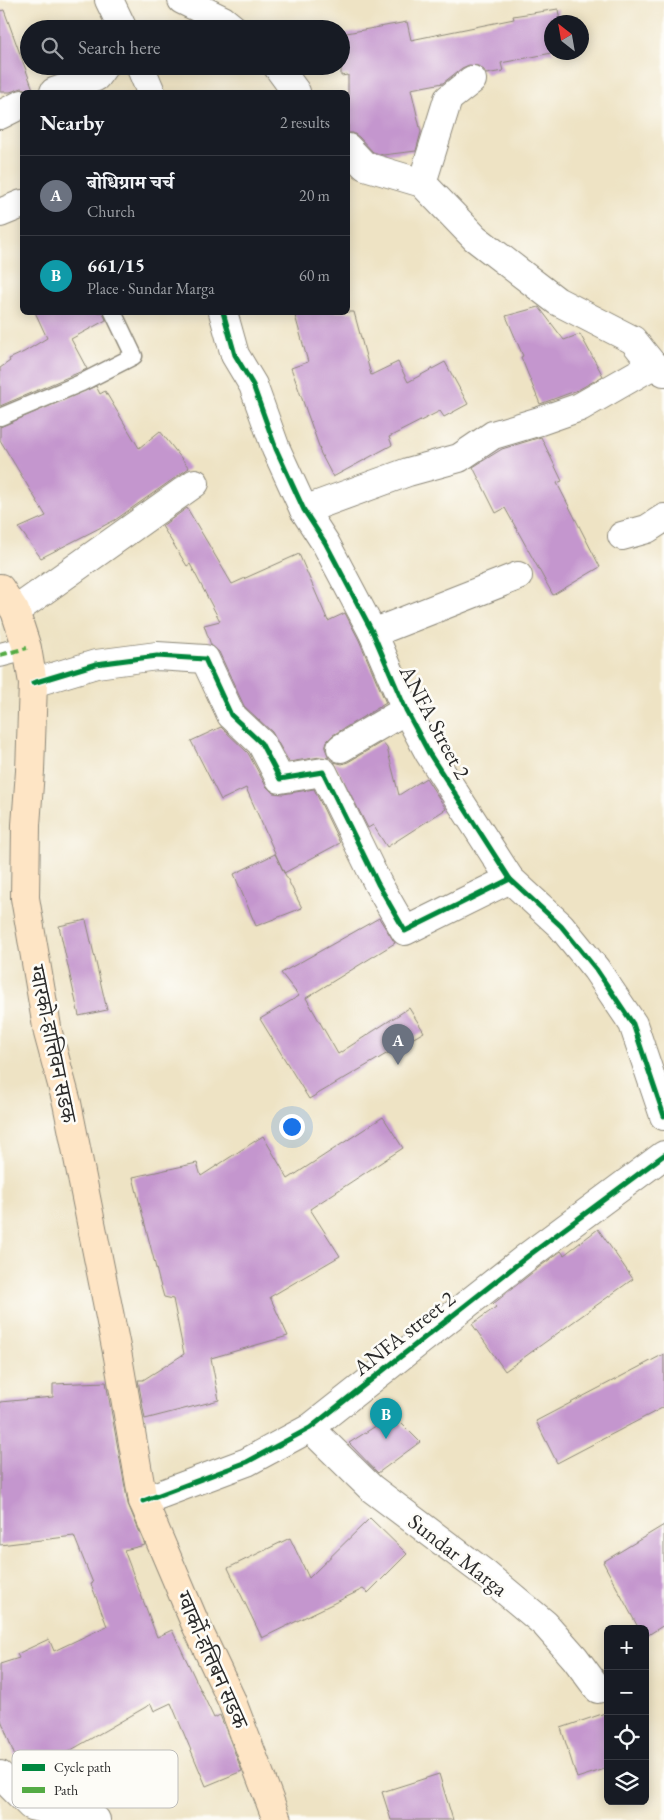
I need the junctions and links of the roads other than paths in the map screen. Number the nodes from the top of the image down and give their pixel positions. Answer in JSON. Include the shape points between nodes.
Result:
{"nodes":[{"id":1,"x":110,"y":0,"type":"edge"},
{"id":2,"x":182,"y":0,"type":"edge"},
{"id":3,"x":119,"y":20,"type":"edge"},
{"id":4,"x":223,"y":20,"type":"edge"},
{"id":5,"x":97,"y":75,"type":"edge"},
{"id":6,"x":144,"y":75,"type":"edge"},
{"id":7,"x":284,"y":75,"type":"edge"},
{"id":8,"x":472,"y":80,"type":"dead end"},
{"id":9,"x":60,"y":90,"type":"edge"},
{"id":10,"x":150,"y":90,"type":"edge"},
{"id":11,"x":295,"y":90,"type":"edge"},
{"id":12,"x":20,"y":105,"type":"edge"},
{"id":13,"x":0,"y":114,"type":"edge"},
{"id":14,"x":350,"y":150,"type":"edge"},
{"id":15,"x":422,"y":183,"type":"junction"},
{"id":16,"x":20,"y":205,"type":"edge"},
{"id":17,"x":0,"y":213,"type":"edge"},
{"id":18,"x":114,"y":315,"type":"edge"},
{"id":19,"x":224,"y":315,"type":"edge"},
{"id":20,"x":659,"y":369,"type":"edge"},
{"id":21,"x":0,"y":417,"type":"edge"},
{"id":22,"x":195,"y":483,"type":"dead end"},
{"id":23,"x":304,"y":510,"type":"junction"},
{"id":24,"x":664,"y":518,"type":"edge"},
{"id":25,"x":622,"y":536,"type":"dead end"},
{"id":26,"x":518,"y":576,"type":"dead end"},
{"id":27,"x":0,"y":588,"type":"edge"},
{"id":28,"x":15,"y":611,"type":"junction"},
{"id":29,"x":373,"y":633,"type":"junction"},
{"id":30,"x":27,"y":648,"type":"junction"},
{"id":31,"x":0,"y":656,"type":"edge"},
{"id":32,"x":33,"y":683,"type":"junction"},
{"id":33,"x":406,"y":710,"type":"junction"},
{"id":34,"x":341,"y":748,"type":"dead end"},
{"id":35,"x":510,"y":879,"type":"junction"},
{"id":36,"x":664,"y":1116,"type":"edge"},
{"id":37,"x":664,"y":1155,"type":"edge"},
{"id":38,"x":310,"y":1428,"type":"junction"},
{"id":39,"x":143,"y":1501,"type":"junction"},
{"id":40,"x":598,"y":1688,"type":"dead end"},
{"id":41,"x":0,"y":1775,"type":"edge"},
{"id":42,"x":12,"y":1787,"type":"edge"},
{"id":43,"x":40,"y":1808,"type":"edge"},
{"id":44,"x":96,"y":1820,"type":"edge"},
{"id":45,"x":277,"y":1820,"type":"edge"}],
"edges":[{"from":1,"to":3,"type":"street"},
{"from":2,"to":4,"type":"street"},
{"from":5,"to":9,"type":"street"},
{"from":6,"to":10,"type":"street"},
{"from":7,"to":11,"type":"street"},
{"from":8,"to":15,"type":"street","via":[[448,99]]},
{"from":12,"to":13,"type":"street"},
{"from":14,"to":15,"type":"street","via":[[365,166]]},
{"from":15,"to":20,"type":"street","via":[[475,238],[557,301],[633,340]]},
{"from":16,"to":17,"type":"street"},
{"from":18,"to":21,"type":"lane","via":[[134,356],[82,383]]},
{"from":19,"to":23,"type":"street","name":"ANFA Street 2","via":[[234,355],[253,385],[276,449]]},
{"from":20,"to":23,"type":"street","via":[[580,406],[493,435],[459,458],[408,472]]},
{"from":22,"to":28,"type":"street"},
{"from":23,"to":29,"type":"street","name":"ANFA Street 2","via":[[326,544]]},
{"from":24,"to":25,"type":"street","via":[[648,529]]},
{"from":26,"to":29,"type":"street"},
{"from":27,"to":28,"type":"main road","name":"ग्वारको-हात्तिवन सडक"},
{"from":28,"to":30,"type":"main road","name":"ग्वारको-हात्तिवन सडक"},
{"from":29,"to":33,"type":"street","name":"ANFA Street 2"},
{"from":30,"to":31,"type":"street"},
{"from":30,"to":32,"type":"main road","name":"ग्वारको-हात्तिवन सडक"},
{"from":32,"to":35,"type":"street","via":[[104,663],[157,656],[205,659],[231,715],[261,743],[280,779],[323,772],[405,931]]},
{"from":32,"to":39,"type":"main road","name":"ग्वारको-हात्तिवन सडक","via":[[25,898],[48,1033],[66,1103],[118,1357]]},
{"from":33,"to":34,"type":"street"},
{"from":33,"to":35,"type":"street","name":"ANFA Street 2","via":[[429,753]]},
{"from":35,"to":36,"type":"street","name":"ANFA Street 2","via":[[561,926],[596,969],[633,1024]]},
{"from":37,"to":38,"type":"street","name":"ANFA street 2","via":[[528,1256]]},
{"from":38,"to":39,"type":"street","name":"ANFA street 2","via":[[247,1462]]},
{"from":38,"to":40,"type":"street","name":"Sundar Marga","via":[[371,1488],[484,1573],[545,1624]]},
{"from":39,"to":45,"type":"main road","name":"ग्वार्को-हत्तिबन सडक","via":[[231,1698]]},
{"from":41,"to":42,"type":"street"},
{"from":43,"to":44,"type":"street"}]}
